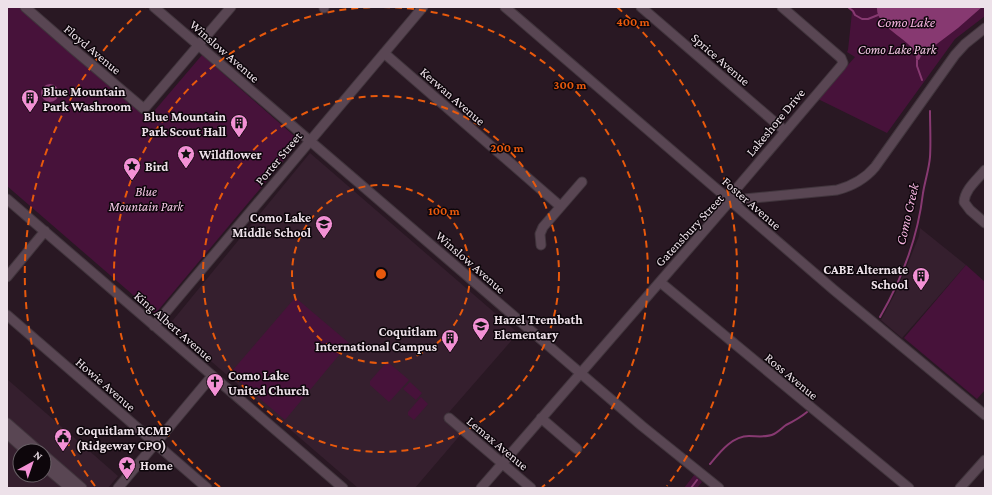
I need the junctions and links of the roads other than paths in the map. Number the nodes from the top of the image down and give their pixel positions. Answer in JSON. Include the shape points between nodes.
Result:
{"nodes":[{"id":1,"x":25,"y":7,"type":"edge"},
{"id":2,"x":154,"y":7,"type":"edge"},
{"id":3,"x":231,"y":7,"type":"edge"},
{"id":4,"x":423,"y":7,"type":"edge"},
{"id":5,"x":505,"y":7,"type":"edge"},
{"id":6,"x":641,"y":7,"type":"edge"},
{"id":7,"x":782,"y":7,"type":"edge"},
{"id":8,"x":985,"y":28,"type":"edge"},
{"id":9,"x":199,"y":46,"type":"junction"},
{"id":10,"x":384,"y":53,"type":"junction"},
{"id":11,"x":785,"y":131,"type":"junction"},
{"id":12,"x":310,"y":140,"type":"junction"},
{"id":13,"x":985,"y":170,"type":"edge"},
{"id":14,"x":582,"y":182,"type":"dead end"},
{"id":15,"x":7,"y":199,"type":"edge"},
{"id":16,"x":730,"y":201,"type":"junction"},
{"id":17,"x":560,"y":206,"type":"junction"},
{"id":18,"x":985,"y":223,"type":"edge"},
{"id":19,"x":44,"y":231,"type":"junction"},
{"id":20,"x":541,"y":245,"type":"dead end"},
{"id":21,"x":7,"y":276,"type":"edge"},
{"id":22,"x":660,"y":282,"type":"junction"},
{"id":23,"x":7,"y":315,"type":"edge"},
{"id":24,"x":154,"y":326,"type":"junction"},
{"id":25,"x":581,"y":373,"type":"junction"},
{"id":26,"x":212,"y":376,"type":"junction"},
{"id":27,"x":985,"y":415,"type":"edge"},
{"id":28,"x":449,"y":418,"type":"dead end"},
{"id":29,"x":541,"y":418,"type":"junction"},
{"id":30,"x":7,"y":423,"type":"edge"},
{"id":31,"x":7,"y":434,"type":"edge"},
{"id":32,"x":17,"y":443,"type":"edge"},
{"id":33,"x":30,"y":443,"type":"edge"},
{"id":34,"x":155,"y":444,"type":"junction"},
{"id":35,"x":577,"y":449,"type":"dead end"},
{"id":36,"x":985,"y":460,"type":"edge"},
{"id":37,"x":52,"y":462,"type":"edge"},
{"id":38,"x":502,"y":464,"type":"junction"},
{"id":39,"x":52,"y":473,"type":"edge"},
{"id":40,"x":70,"y":488,"type":"edge"},
{"id":41,"x":82,"y":488,"type":"edge"},
{"id":42,"x":118,"y":488,"type":"edge"},
{"id":43,"x":206,"y":488,"type":"edge"},
{"id":44,"x":343,"y":488,"type":"edge"},
{"id":45,"x":480,"y":488,"type":"edge"},
{"id":46,"x":530,"y":488,"type":"edge"},
{"id":47,"x":718,"y":488,"type":"edge"},
{"id":48,"x":910,"y":488,"type":"edge"},
{"id":49,"x":960,"y":488,"type":"edge"}],
"edges":[{"from":1,"to":9,"type":"street","name":"Floyd Avenue","via":[[144,109]]},
{"from":2,"to":9,"type":"street","name":"Winslow Avenue"},
{"from":3,"to":9,"type":"street"},
{"from":4,"to":10,"type":"street","name":"Porter Street"},
{"from":5,"to":16,"type":"street","name":"Foster Avenue"},
{"from":6,"to":11,"type":"street","name":"Sprice Avenue"},
{"from":7,"to":11,"type":"street","name":"Lakeshore Drive","via":[[841,58],[842,63]]},
{"from":8,"to":16,"type":"street","name":"Gatensbury Street","via":[[955,55],[875,167],[863,179],[837,190]]},
{"from":9,"to":12,"type":"street","name":"Winslow Avenue"},
{"from":10,"to":12,"type":"street","name":"Porter Street"},
{"from":10,"to":17,"type":"street","name":"Kerwan Avenue"},
{"from":11,"to":16,"type":"street","name":"Lakeshore Drive","via":[[737,188]]},
{"from":12,"to":24,"type":"street","name":"Porter Street"},
{"from":12,"to":25,"type":"street","name":"Winslow Avenue"},
{"from":13,"to":18,"type":"street","via":[[968,190],[964,202]]},
{"from":14,"to":17,"type":"street"},
{"from":15,"to":19,"type":"street","name":"King Albert Avenue"},
{"from":16,"to":22,"type":"street","name":"Gatensbury Street"},
{"from":16,"to":27,"type":"street","name":"Foster Avenue"},
{"from":17,"to":20,"type":"street","via":[[543,227],[540,234]]},
{"from":19,"to":21,"type":"street"},
{"from":19,"to":24,"type":"street","name":"King Albert Avenue"},
{"from":22,"to":25,"type":"street","name":"Gatensbury Street"},
{"from":22,"to":48,"type":"street","name":"Ross Avenue"},
{"from":23,"to":34,"type":"street","name":"Howie Avenue"},
{"from":24,"to":26,"type":"street","name":"King Albert Avenue"},
{"from":25,"to":29,"type":"street","name":"Gatensbury Street"},
{"from":25,"to":47,"type":"street","name":"Winslow Avenue"},
{"from":26,"to":34,"type":"street"},
{"from":26,"to":44,"type":"street","name":"King Albert Avenue"},
{"from":28,"to":38,"type":"street","name":"Lemax Avenue"},
{"from":29,"to":35,"type":"street"},
{"from":29,"to":38,"type":"street","name":"Gatensbury Street"},
{"from":30,"to":33,"type":"street"},
{"from":31,"to":32,"type":"street"},
{"from":34,"to":42,"type":"street"},
{"from":34,"to":43,"type":"street","name":"Howie Avenue"},
{"from":36,"to":49,"type":"street"},
{"from":37,"to":41,"type":"street"},
{"from":38,"to":45,"type":"street","name":"Gatensbury Street"},
{"from":38,"to":46,"type":"street","name":"Lemax Avenue"},
{"from":39,"to":40,"type":"street"}]}
